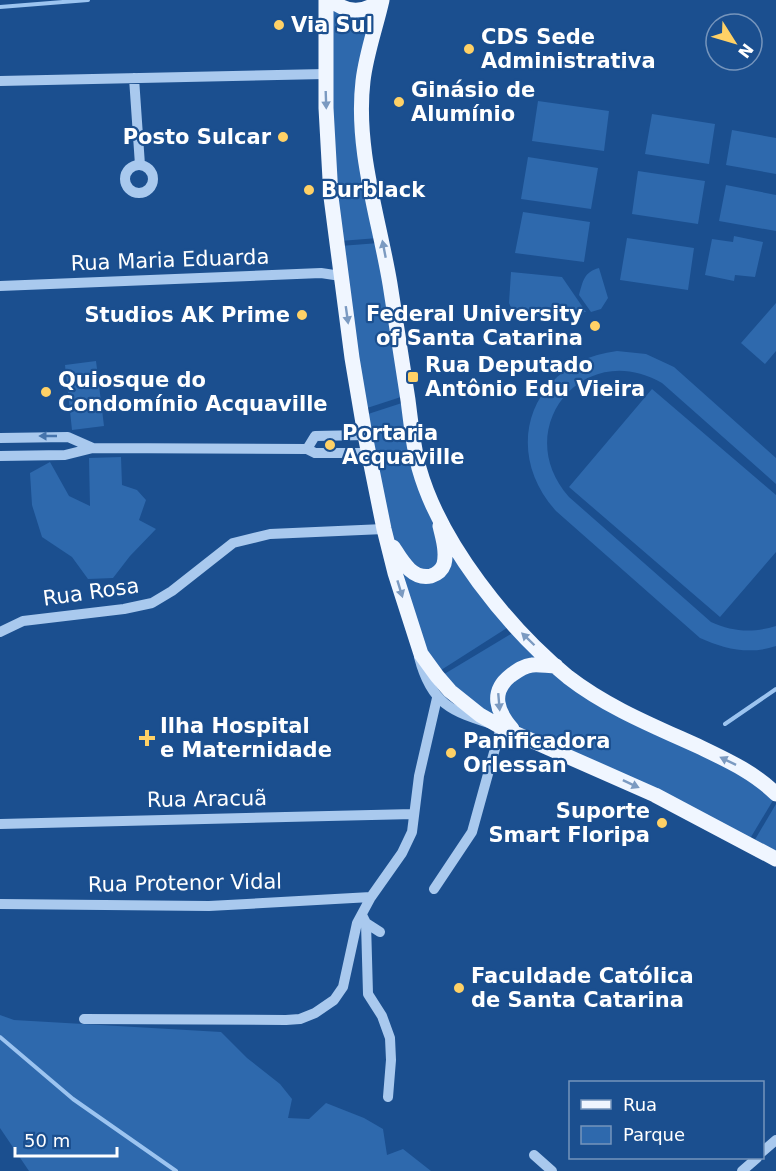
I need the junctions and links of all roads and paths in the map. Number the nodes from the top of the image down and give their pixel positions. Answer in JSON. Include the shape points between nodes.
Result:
{"nodes":[{"id":1,"x":326,"y":0,"type":"edge"},
{"id":2,"x":332,"y":0,"type":"edge"},
{"id":3,"x":381,"y":0,"type":"edge"},
{"id":4,"x":325,"y":74,"type":"junction"},
{"id":5,"x":134,"y":78,"type":"junction"},
{"id":6,"x":0,"y":81,"type":"edge"},
{"id":7,"x":140,"y":165,"type":"dead end"},
{"id":8,"x":341,"y":276,"type":"junction"},
{"id":9,"x":0,"y":286,"type":"edge"},
{"id":10,"x":365,"y":435,"type":"junction"},
{"id":11,"x":0,"y":438,"type":"edge"},
{"id":12,"x":93,"y":448,"type":"junction"},
{"id":13,"x":307,"y":449,"type":"junction"},
{"id":14,"x":368,"y":453,"type":"junction"},
{"id":15,"x":0,"y":456,"type":"edge"},
{"id":16,"x":438,"y":514,"type":"junction"},
{"id":17,"x":385,"y":533,"type":"junction"},
{"id":18,"x":0,"y":632,"type":"edge"},
{"id":19,"x":416,"y":642,"type":"junction"},
{"id":20,"x":556,"y":666,"type":"junction"},
{"id":21,"x":437,"y":698,"type":"junction"},
{"id":22,"x":501,"y":727,"type":"junction"},
{"id":23,"x":516,"y":734,"type":"junction"},
{"id":24,"x":776,"y":794,"type":"edge"},
{"id":25,"x":414,"y":814,"type":"junction"},
{"id":26,"x":0,"y":824,"type":"edge"},
{"id":27,"x":776,"y":858,"type":"edge"},
{"id":28,"x":434,"y":890,"type":"dead end"},
{"id":29,"x":371,"y":897,"type":"junction"},
{"id":30,"x":0,"y":904,"type":"edge"},
{"id":31,"x":364,"y":919,"type":"junction"},
{"id":32,"x":380,"y":932,"type":"dead end"},
{"id":33,"x":84,"y":1019,"type":"dead end"},
{"id":34,"x":388,"y":1098,"type":"dead end"},
{"id":35,"x":776,"y":1140,"type":"edge"},
{"id":36,"x":764,"y":1150,"type":"edge"},
{"id":37,"x":534,"y":1155,"type":"dead end"},
{"id":38,"x":756,"y":1159,"type":"edge"},
{"id":39,"x":552,"y":1171,"type":"edge"},
{"id":40,"x":742,"y":1171,"type":"edge"}],
"edges":[{"from":1,"to":4,"type":"main road"},
{"from":2,"to":3,"type":"main road","via":[[356,10]]},
{"from":16,"to":3,"type":"main road","one_way":true,"via":[[415,451],[363,133],[363,79]]},
{"from":4,"to":5,"type":"street"},
{"from":4,"to":8,"type":"main road","one_way":true,"via":[[329,173]]},
{"from":5,"to":6,"type":"street"},
{"from":5,"to":7,"type":"street"},
{"from":8,"to":9,"type":"street","name":"Rua Maria Eduarda","via":[[321,273]]},
{"from":8,"to":10,"type":"main road","one_way":true},
{"from":10,"to":13,"type":"street","via":[[315,436]]},
{"from":10,"to":14,"type":"main road"},
{"from":12,"to":11,"type":"street","one_way":true,"via":[[68,437]]},
{"from":12,"to":13,"type":"street"},
{"from":12,"to":15,"type":"street","via":[[65,455]]},
{"from":13,"to":14,"type":"street","via":[[315,453]]},
{"from":14,"to":17,"type":"main road"},
{"from":16,"to":17,"type":"main road","via":[[445,554],[444,564],[434,575],[422,577],[411,572]]},
{"from":20,"to":16,"type":"main road","one_way":true,"via":[[495,603]]},
{"from":17,"to":18,"type":"street","name":"Rua Rosa","via":[[252,537],[233,543],[152,603],[23,621]]},
{"from":17,"to":19,"type":"main road","one_way":true},
{"from":19,"to":21,"type":"street","via":[[427,683]]},
{"from":19,"to":22,"type":"main road","via":[[429,667],[450,691]]},
{"from":20,"to":23,"type":"main road","one_way":true,"via":[[533,664],[519,669],[499,688],[496,700],[501,717]]},
{"from":24,"to":20,"type":"main road","one_way":true,"via":[[749,772],[611,705]]},
{"from":21,"to":22,"type":"street","via":[[459,712]]},
{"from":21,"to":25,"type":"street"},
{"from":22,"to":23,"type":"main road"},
{"from":22,"to":28,"type":"street","via":[[472,832]]},
{"from":23,"to":27,"type":"main road","one_way":true,"via":[[655,795]]},
{"from":25,"to":26,"type":"street","name":"Rua Aracuã"},
{"from":25,"to":29,"type":"street","via":[[408,842]]},
{"from":29,"to":30,"type":"street","name":"Rua Protenor Vidal","via":[[209,906]]},
{"from":29,"to":31,"type":"street"},
{"from":31,"to":32,"type":"street"},
{"from":31,"to":33,"type":"street","via":[[357,923],[343,987],[334,1000],[300,1019]]},
{"from":31,"to":34,"type":"street","via":[[368,994],[390,1038]]},
{"from":35,"to":36,"type":"street"},
{"from":37,"to":39,"type":"street"},
{"from":38,"to":40,"type":"street"}]}
